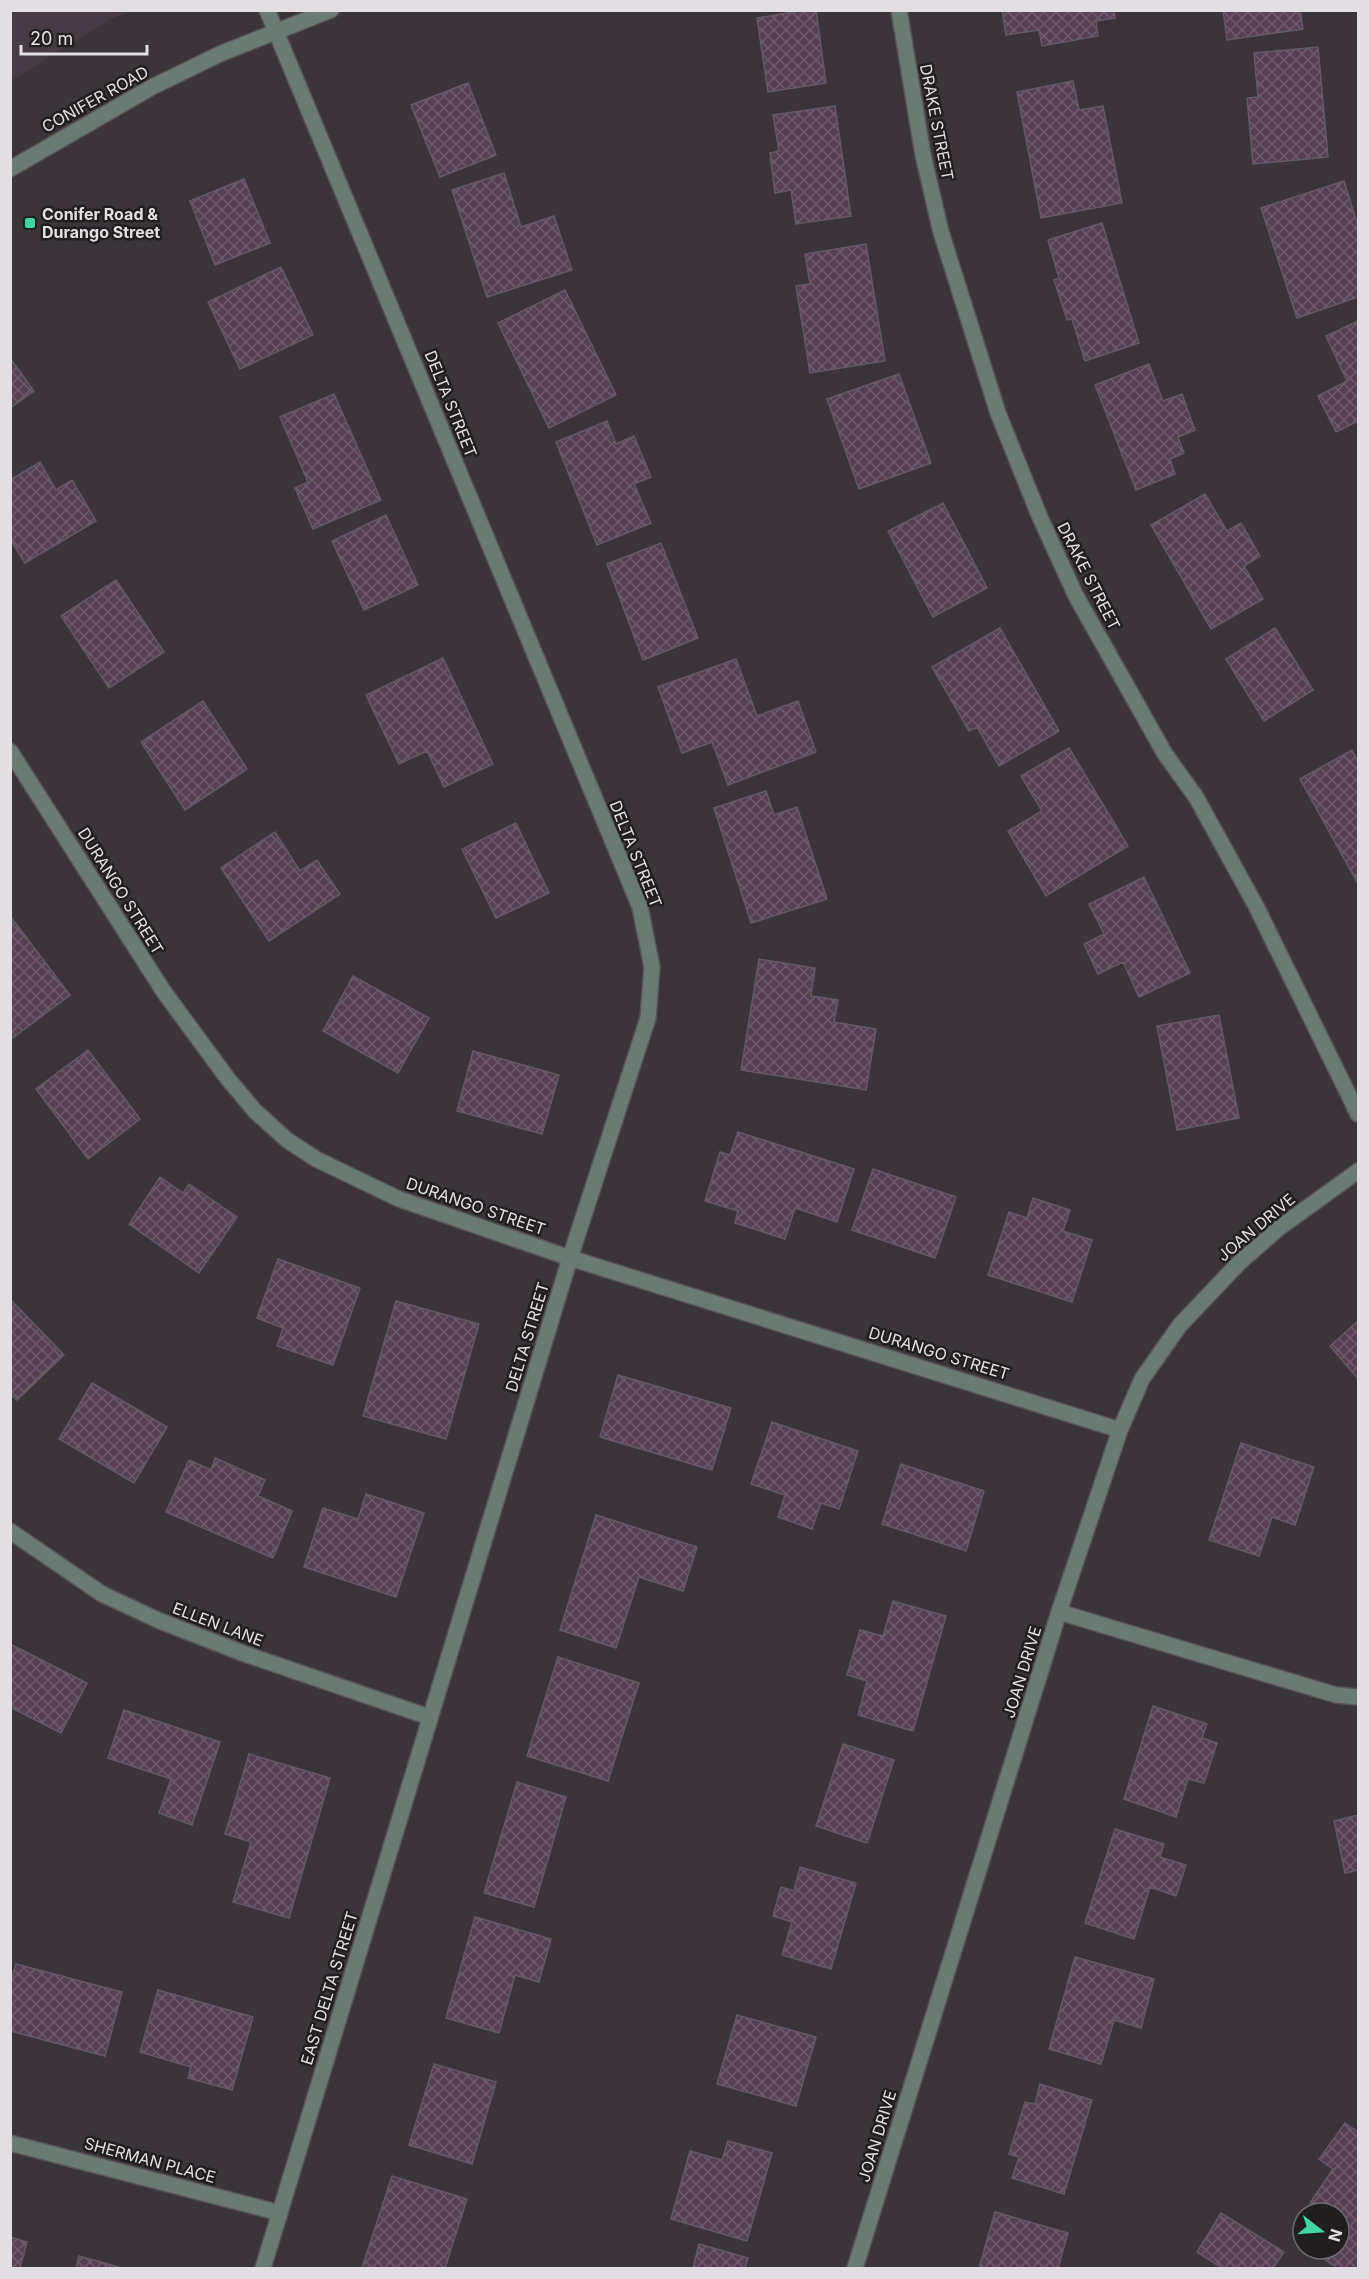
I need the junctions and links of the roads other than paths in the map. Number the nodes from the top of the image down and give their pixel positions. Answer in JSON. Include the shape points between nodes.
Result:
{"nodes":[{"id":1,"x":267,"y":10,"type":"edge"},
{"id":2,"x":331,"y":10,"type":"edge"},
{"id":3,"x":898,"y":10,"type":"edge"},
{"id":4,"x":278,"y":32,"type":"junction"},
{"id":5,"x":10,"y":168,"type":"edge"},
{"id":6,"x":10,"y":751,"type":"edge"},
{"id":7,"x":1359,"y":1113,"type":"edge"},
{"id":8,"x":1359,"y":1171,"type":"edge"},
{"id":9,"x":570,"y":1258,"type":"junction"},
{"id":10,"x":1119,"y":1430,"type":"junction"},
{"id":11,"x":10,"y":1531,"type":"edge"},
{"id":12,"x":1059,"y":1612,"type":"junction"},
{"id":13,"x":1359,"y":1697,"type":"edge"},
{"id":14,"x":429,"y":1717,"type":"junction"},
{"id":15,"x":10,"y":2143,"type":"edge"},
{"id":16,"x":280,"y":2213,"type":"junction"},
{"id":17,"x":263,"y":2268,"type":"edge"},
{"id":18,"x":855,"y":2268,"type":"edge"}],
"edges":[{"from":1,"to":4,"type":"street","name":"DELTA STREET"},
{"from":2,"to":4,"type":"street","name":"CONIFER ROAD"},
{"from":3,"to":7,"type":"street","name":"DRAKE STREET","via":[[923,156],[941,232],[998,413],[1038,516],[1076,596],[1165,754],[1196,796],[1256,906]]},
{"from":4,"to":5,"type":"street","name":"CONIFER ROAD","via":[[222,53],[152,87]]},
{"from":4,"to":9,"type":"street","name":"DELTA STREET","via":[[636,896],[650,945],[648,1018]]},
{"from":6,"to":9,"type":"street","name":"DURANGO STREET","via":[[164,992],[255,1111],[316,1160],[399,1199]]},
{"from":8,"to":10,"type":"street","name":"JOAN DRIVE","via":[[1279,1228],[1180,1324],[1142,1379]]},
{"from":9,"to":10,"type":"street","name":"DURANGO STREET"},
{"from":9,"to":14,"type":"street","name":"DELTA STREET"},
{"from":10,"to":12,"type":"street","name":"JOAN DRIVE"},
{"from":11,"to":14,"type":"street","name":"ELLEN LANE","via":[[102,1594],[160,1621]]},
{"from":12,"to":13,"type":"street","via":[[1336,1695]]},
{"from":12,"to":18,"type":"street","name":"JOAN DRIVE"},
{"from":14,"to":16,"type":"street","name":"EAST DELTA STREET"},
{"from":15,"to":16,"type":"street","name":"SHERMAN PLACE"},
{"from":16,"to":17,"type":"street","name":"EAST DELTA STREET"}]}
